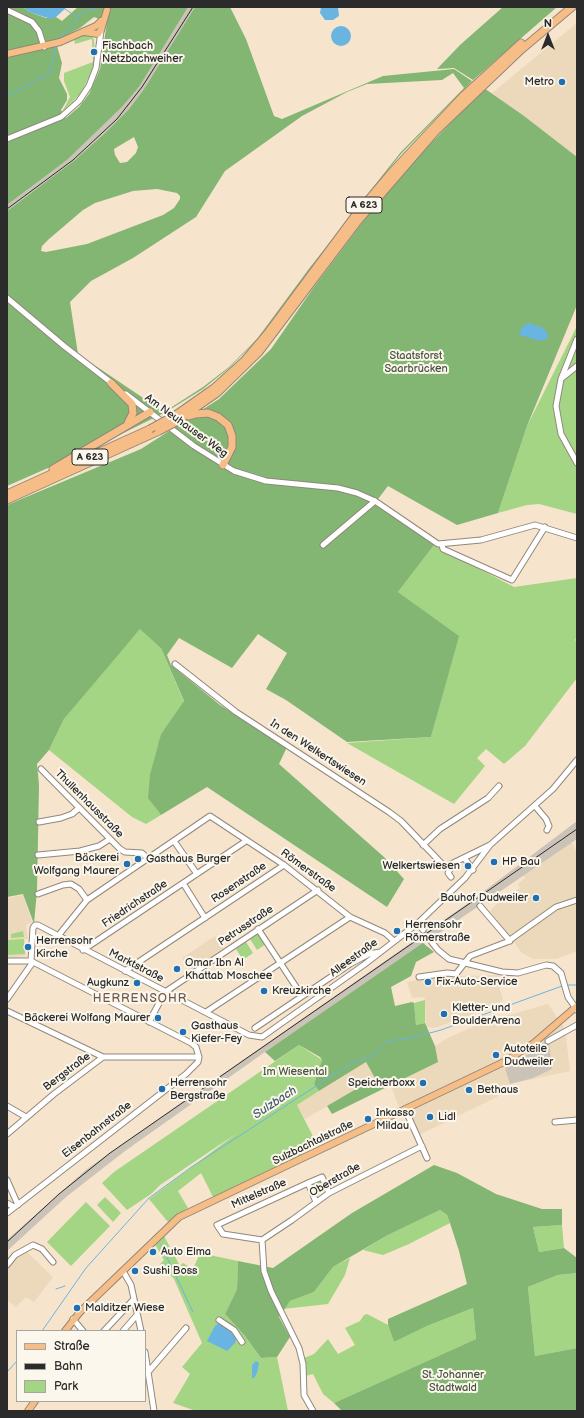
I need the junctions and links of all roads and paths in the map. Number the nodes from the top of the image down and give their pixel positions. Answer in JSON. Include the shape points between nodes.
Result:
{"nodes":[{"id":1,"x":565,"y":7,"type":"edge"},
{"id":2,"x":572,"y":7,"type":"edge"},
{"id":3,"x":108,"y":8,"type":"edge"},
{"id":4,"x":7,"y":10,"type":"edge"},
{"id":5,"x":98,"y":31,"type":"junction"},
{"id":6,"x":44,"y":47,"type":"junction"},
{"id":7,"x":7,"y":54,"type":"edge"},
{"id":8,"x":7,"y":139,"type":"edge"},
{"id":9,"x":7,"y":298,"type":"edge"},
{"id":10,"x":577,"y":339,"type":"edge"},
{"id":11,"x":575,"y":348,"type":"edge"},
{"id":12,"x":577,"y":353,"type":"edge"},
{"id":13,"x":577,"y":366,"type":"edge"},
{"id":14,"x":561,"y":379,"type":"junction"},
{"id":15,"x":112,"y":383,"type":"junction"},
{"id":16,"x":150,"y":412,"type":"junction"},
{"id":17,"x":180,"y":417,"type":"junction"},
{"id":18,"x":124,"y":427,"type":"junction"},
{"id":19,"x":151,"y":432,"type":"junction"},
{"id":20,"x":577,"y":463,"type":"edge"},
{"id":21,"x":223,"y":465,"type":"junction"},
{"id":22,"x":30,"y":483,"type":"junction"},
{"id":23,"x":7,"y":494,"type":"edge"},
{"id":24,"x":7,"y":500,"type":"edge"},
{"id":25,"x":375,"y":501,"type":"junction"},
{"id":26,"x":545,"y":526,"type":"junction"},
{"id":27,"x":577,"y":538,"type":"edge"},
{"id":28,"x":324,"y":545,"type":"dead end"},
{"id":29,"x":442,"y":545,"type":"junction"},
{"id":30,"x":175,"y":664,"type":"dead end"},
{"id":31,"x":577,"y":760,"type":"edge"},
{"id":32,"x":41,"y":769,"type":"dead end"},
{"id":33,"x":499,"y":786,"type":"dead end"},
{"id":34,"x":535,"y":806,"type":"junction"},
{"id":35,"x":79,"y":808,"type":"junction"},
{"id":36,"x":39,"y":822,"type":"dead end"},
{"id":37,"x":547,"y":830,"type":"dead end"},
{"id":38,"x":110,"y":839,"type":"junction"},
{"id":39,"x":174,"y":841,"type":"junction"},
{"id":40,"x":246,"y":841,"type":"junction"},
{"id":41,"x":490,"y":844,"type":"junction"},
{"id":42,"x":423,"y":845,"type":"junction"},
{"id":43,"x":38,"y":855,"type":"dead end"},
{"id":44,"x":147,"y":858,"type":"junction"},
{"id":45,"x":465,"y":859,"type":"junction"},
{"id":46,"x":284,"y":865,"type":"junction"},
{"id":47,"x":452,"y":866,"type":"junction"},
{"id":48,"x":473,"y":870,"type":"junction"},
{"id":49,"x":197,"y":874,"type":"junction"},
{"id":50,"x":451,"y":877,"type":"dead end"},
{"id":51,"x":183,"y":884,"type":"junction"},
{"id":52,"x":318,"y":890,"type":"junction"},
{"id":53,"x":38,"y":894,"type":"dead end"},
{"id":54,"x":86,"y":900,"type":"junction"},
{"id":55,"x":577,"y":900,"type":"edge"},
{"id":56,"x":480,"y":906,"type":"dead end"},
{"id":57,"x":350,"y":917,"type":"junction"},
{"id":58,"x":205,"y":918,"type":"junction"},
{"id":59,"x":418,"y":923,"type":"junction"},
{"id":60,"x":258,"y":930,"type":"junction"},
{"id":61,"x":423,"y":930,"type":"tunnel mouth"},
{"id":62,"x":58,"y":936,"type":"junction"},
{"id":63,"x":430,"y":940,"type":"tunnel mouth"},
{"id":64,"x":394,"y":941,"type":"junction"},
{"id":65,"x":510,"y":941,"type":"junction"},
{"id":66,"x":83,"y":950,"type":"junction"},
{"id":67,"x":380,"y":952,"type":"junction"},
{"id":68,"x":7,"y":961,"type":"edge"},
{"id":69,"x":32,"y":961,"type":"junction"},
{"id":70,"x":281,"y":962,"type":"junction"},
{"id":71,"x":464,"y":963,"type":"junction"},
{"id":72,"x":125,"y":971,"type":"junction"},
{"id":73,"x":419,"y":977,"type":"dead end"},
{"id":74,"x":165,"y":992,"type":"junction"},
{"id":75,"x":302,"y":996,"type":"junction"},
{"id":76,"x":7,"y":999,"type":"edge"},
{"id":77,"x":576,"y":1007,"type":"edge"},
{"id":78,"x":7,"y":1011,"type":"edge"},
{"id":79,"x":206,"y":1012,"type":"junction"},
{"id":80,"x":149,"y":1022,"type":"junction"},
{"id":81,"x":577,"y":1025,"type":"edge"},
{"id":82,"x":255,"y":1028,"type":"dead end"},
{"id":83,"x":262,"y":1037,"type":"joint"},
{"id":84,"x":548,"y":1041,"type":"dead end"},
{"id":85,"x":103,"y":1058,"type":"junction"},
{"id":86,"x":199,"y":1060,"type":"junction"},
{"id":87,"x":7,"y":1106,"type":"edge"},
{"id":88,"x":404,"y":1109,"type":"junction"},
{"id":89,"x":26,"y":1117,"type":"junction"},
{"id":90,"x":577,"y":1120,"type":"edge"},
{"id":91,"x":556,"y":1122,"type":"dead end"},
{"id":92,"x":7,"y":1134,"type":"edge"},
{"id":93,"x":422,"y":1146,"type":"junction"},
{"id":94,"x":427,"y":1158,"type":"dead end"},
{"id":95,"x":7,"y":1180,"type":"edge"},
{"id":96,"x":308,"y":1183,"type":"junction"},
{"id":97,"x":329,"y":1193,"type":"junction"},
{"id":98,"x":316,"y":1202,"type":"junction"},
{"id":99,"x":7,"y":1203,"type":"edge"},
{"id":100,"x":16,"y":1206,"type":"junction"},
{"id":101,"x":7,"y":1213,"type":"edge"},
{"id":102,"x":262,"y":1240,"type":"junction"},
{"id":103,"x":53,"y":1262,"type":"dead end"},
{"id":104,"x":7,"y":1265,"type":"edge"},
{"id":105,"x":123,"y":1271,"type":"junction"},
{"id":106,"x":134,"y":1299,"type":"junction"},
{"id":107,"x":137,"y":1315,"type":"junction"},
{"id":108,"x":74,"y":1319,"type":"junction"},
{"id":109,"x":219,"y":1320,"type":"dead end"},
{"id":110,"x":186,"y":1328,"type":"dead end"},
{"id":111,"x":66,"y":1330,"type":"edge"},
{"id":112,"x":82,"y":1330,"type":"edge"},
{"id":113,"x":105,"y":1330,"type":"edge"},
{"id":114,"x":124,"y":1330,"type":"edge"},
{"id":115,"x":141,"y":1330,"type":"edge"},
{"id":116,"x":242,"y":1342,"type":"dead end"},
{"id":117,"x":146,"y":1357,"type":"edge"},
{"id":118,"x":149,"y":1371,"type":"junction"},
{"id":119,"x":34,"y":1402,"type":"edge"},
{"id":120,"x":28,"y":1411,"type":"edge"},
{"id":121,"x":154,"y":1411,"type":"edge"},
{"id":122,"x":313,"y":1411,"type":"edge"}],
"edges":[{"from":1,"to":17,"type":"highway","number":"A 623","via":[[504,58],[432,128],[354,217],[255,349]]},
{"from":2,"to":17,"type":"highway","number":"A 623","via":[[522,49],[436,131],[358,221],[259,352],[235,378]]},
{"from":3,"to":5,"type":"main road"},
{"from":3,"to":5,"type":"main road","via":[[100,21]]},
{"from":4,"to":6,"type":"street","via":[[32,22],[39,31]]},
{"from":5,"to":6,"type":"main road","via":[[77,34]]},
{"from":5,"to":8,"type":"street","via":[[99,44],[93,76],[79,101],[61,117]]},
{"from":6,"to":7,"type":"main road"},
{"from":9,"to":15,"type":"street","name":"Am Neuhauser Weg"},
{"from":10,"to":11,"type":"street"},
{"from":11,"to":12,"type":"street"},
{"from":11,"to":14,"type":"street"},
{"from":13,"to":14,"type":"street"},
{"from":14,"to":20,"type":"street","via":[[557,398],[557,419],[564,442]]},
{"from":15,"to":16,"type":"street","name":"Am Neuhauser Weg"},
{"from":15,"to":18,"type":"highway","via":[[132,404],[132,417]]},
{"from":16,"to":18,"type":"highway"},
{"from":16,"to":21,"type":"street","name":"Am Neuhauser Weg"},
{"from":17,"to":19,"type":"highway","number":"A 623","bridge":true},
{"from":17,"to":19,"type":"highway","number":"A 623","bridge":true},
{"from":17,"to":21,"type":"highway","via":[[208,413],[218,416],[228,425],[232,447]]},
{"from":18,"to":22,"type":"highway"},
{"from":19,"to":22,"type":"highway","number":"A 623"},
{"from":19,"to":24,"type":"highway","number":"A 623"},
{"from":21,"to":25,"type":"street","name":"Am Neuhauser Weg","via":[[266,481],[338,488]]},
{"from":22,"to":23,"type":"highway","number":"A 623"},
{"from":25,"to":28,"type":"street"},
{"from":25,"to":29,"type":"street","name":"Am Neuhauser Weg","via":[[428,539]]},
{"from":26,"to":27,"type":"street"},
{"from":26,"to":29,"type":"street","via":[[530,526],[481,540]]},
{"from":26,"to":29,"type":"street","name":"Am Neuhauser Weg","via":[[512,580],[444,549]]},
{"from":30,"to":42,"type":"street","name":"In den Welkertswiesen","via":[[236,712],[389,812]]},
{"from":31,"to":34,"type":"street","via":[[564,778]]},
{"from":32,"to":35,"type":"street","name":"Thullenhausstraße"},
{"from":33,"to":42,"type":"street","via":[[488,798],[440,829]]},
{"from":34,"to":37,"type":"street","via":[[546,819],[549,826]]},
{"from":34,"to":41,"type":"street"},
{"from":35,"to":36,"type":"street","via":[[61,818]]},
{"from":35,"to":38,"type":"street","name":"Thullenhausstraße"},
{"from":38,"to":43,"type":"street","via":[[99,846],[80,851]]},
{"from":38,"to":44,"type":"street","name":"Thullenhausstraße","via":[[125,852],[142,853]]},
{"from":39,"to":40,"type":"street","name":"Römerstraße","via":[[210,816]]},
{"from":39,"to":44,"type":"street"},
{"from":39,"to":49,"type":"street"},
{"from":40,"to":46,"type":"street","name":"Römerstraße"},
{"from":40,"to":49,"type":"street","name":"Friedrichstraße"},
{"from":41,"to":45,"type":"street"},
{"from":41,"to":48,"type":"street","name":"Alleestraße"},
{"from":42,"to":47,"type":"street","name":"In den Welkertswiesen","via":[[443,866]]},
{"from":44,"to":54,"type":"street"},
{"from":45,"to":47,"type":"street"},
{"from":45,"to":48,"type":"street"},
{"from":46,"to":52,"type":"street","name":"Römerstraße"},
{"from":46,"to":58,"type":"street","name":"Rosenstraße"},
{"from":47,"to":50,"type":"street","via":[[448,872]]},
{"from":48,"to":59,"type":"street","name":"Alleestraße"},
{"from":49,"to":51,"type":"street","name":"Friedrichstraße"},
{"from":51,"to":58,"type":"street","name":"Rosenstraße"},
{"from":51,"to":66,"type":"street","name":"Friedrichstraße"},
{"from":52,"to":57,"type":"street","name":"Römerstraße"},
{"from":52,"to":60,"type":"street","name":"Petrusstraße"},
{"from":53,"to":54,"type":"street","via":[[71,884],[79,889]]},
{"from":54,"to":62,"type":"street"},
{"from":55,"to":65,"type":"street","via":[[559,905]]},
{"from":56,"to":65,"type":"street"},
{"from":57,"to":64,"type":"street","name":"Römerstraße","via":[[385,933]]},
{"from":57,"to":70,"type":"street"},
{"from":58,"to":72,"type":"street","name":"Rosenstraße"},
{"from":59,"to":61,"type":"street"},
{"from":59,"to":64,"type":"street","name":"Alleestraße"},
{"from":60,"to":70,"type":"street"},
{"from":60,"to":74,"type":"street","name":"Petrusstraße"},
{"from":62,"to":66,"type":"street","name":"Marktstraße"},
{"from":62,"to":69,"type":"street","name":"Marktstraße","via":[[35,925]]},
{"from":63,"to":71,"type":"street","via":[[446,957]]},
{"from":64,"to":67,"type":"street","name":"Alleestraße"},
{"from":65,"to":71,"type":"street","via":[[472,955],[466,958]]},
{"from":66,"to":72,"type":"street","name":"Marktstraße"},
{"from":67,"to":75,"type":"street","via":[[361,957]]},
{"from":67,"to":83,"type":"street","name":"Alleestraße"},
{"from":68,"to":69,"type":"street"},
{"from":69,"to":76,"type":"street"},
{"from":69,"to":80,"type":"street"},
{"from":70,"to":75,"type":"street"},
{"from":70,"to":79,"type":"street"},
{"from":71,"to":73,"type":"street","via":[[456,974]]},
{"from":71,"to":77,"type":"street","via":[[510,973],[546,965],[553,966],[561,973],[564,986]]},
{"from":72,"to":74,"type":"street","name":"Marktstraße"},
{"from":74,"to":79,"type":"street","name":"Marktstraße"},
{"from":74,"to":80,"type":"street"},
{"from":75,"to":82,"type":"street"},
{"from":77,"to":88,"type":"main road","name":"Sulzbachtalstraße","via":[[514,1056]]},
{"from":78,"to":85,"type":"street"},
{"from":79,"to":83,"type":"street","name":"Marktstraße","via":[[249,1035]]},
{"from":80,"to":86,"type":"street","via":[[196,1047]]},
{"from":81,"to":84,"type":"street"},
{"from":85,"to":86,"type":"street","name":"Bergstraße"},
{"from":85,"to":89,"type":"street","name":"Bergstraße"},
{"from":86,"to":100,"type":"street","name":"Eisenbahnstraße","via":[[186,1074]]},
{"from":87,"to":89,"type":"street"},
{"from":88,"to":93,"type":"street"},
{"from":88,"to":105,"type":"main road","name":"Sulzbachtalstraße","via":[[306,1158],[188,1212],[172,1223]]},
{"from":89,"to":92,"type":"street","name":"Bergstraße"},
{"from":90,"to":91,"type":"street"},
{"from":93,"to":94,"type":"street"},
{"from":93,"to":97,"type":"street","name":"Oberstraße"},
{"from":95,"to":100,"type":"street"},
{"from":96,"to":97,"type":"street","name":"Mittelstraße","via":[[322,1176]]},
{"from":96,"to":98,"type":"street"},
{"from":96,"to":102,"type":"street","name":"Mittelstraße","via":[[218,1224],[217,1228],[223,1234]]},
{"from":97,"to":98,"type":"street","name":"Oberstraße"},
{"from":98,"to":102,"type":"street","name":"Oberstraße"},
{"from":99,"to":100,"type":"street"},
{"from":100,"to":101,"type":"street","name":"Eisenbahnstraße"},
{"from":102,"to":122,"type":"street","via":[[264,1271],[299,1348],[303,1364],[304,1395]]},
{"from":103,"to":104,"type":"street","via":[[42,1249],[33,1245],[15,1255]]},
{"from":105,"to":106,"type":"street","via":[[129,1280]]},
{"from":105,"to":108,"type":"main road","name":"Sulzbachtalstraße"},
{"from":106,"to":107,"type":"street"},
{"from":106,"to":113,"type":"street"},
{"from":107,"to":114,"type":"street"},
{"from":107,"to":115,"type":"street"},
{"from":108,"to":111,"type":"main road","name":"Sulzbachtalstraße"},
{"from":108,"to":112,"type":"street"},
{"from":109,"to":116,"type":"street","via":[[234,1330]]},
{"from":110,"to":118,"type":"street"},
{"from":117,"to":118,"type":"street"},
{"from":118,"to":121,"type":"street"},
{"from":119,"to":120,"type":"main road"}]}
